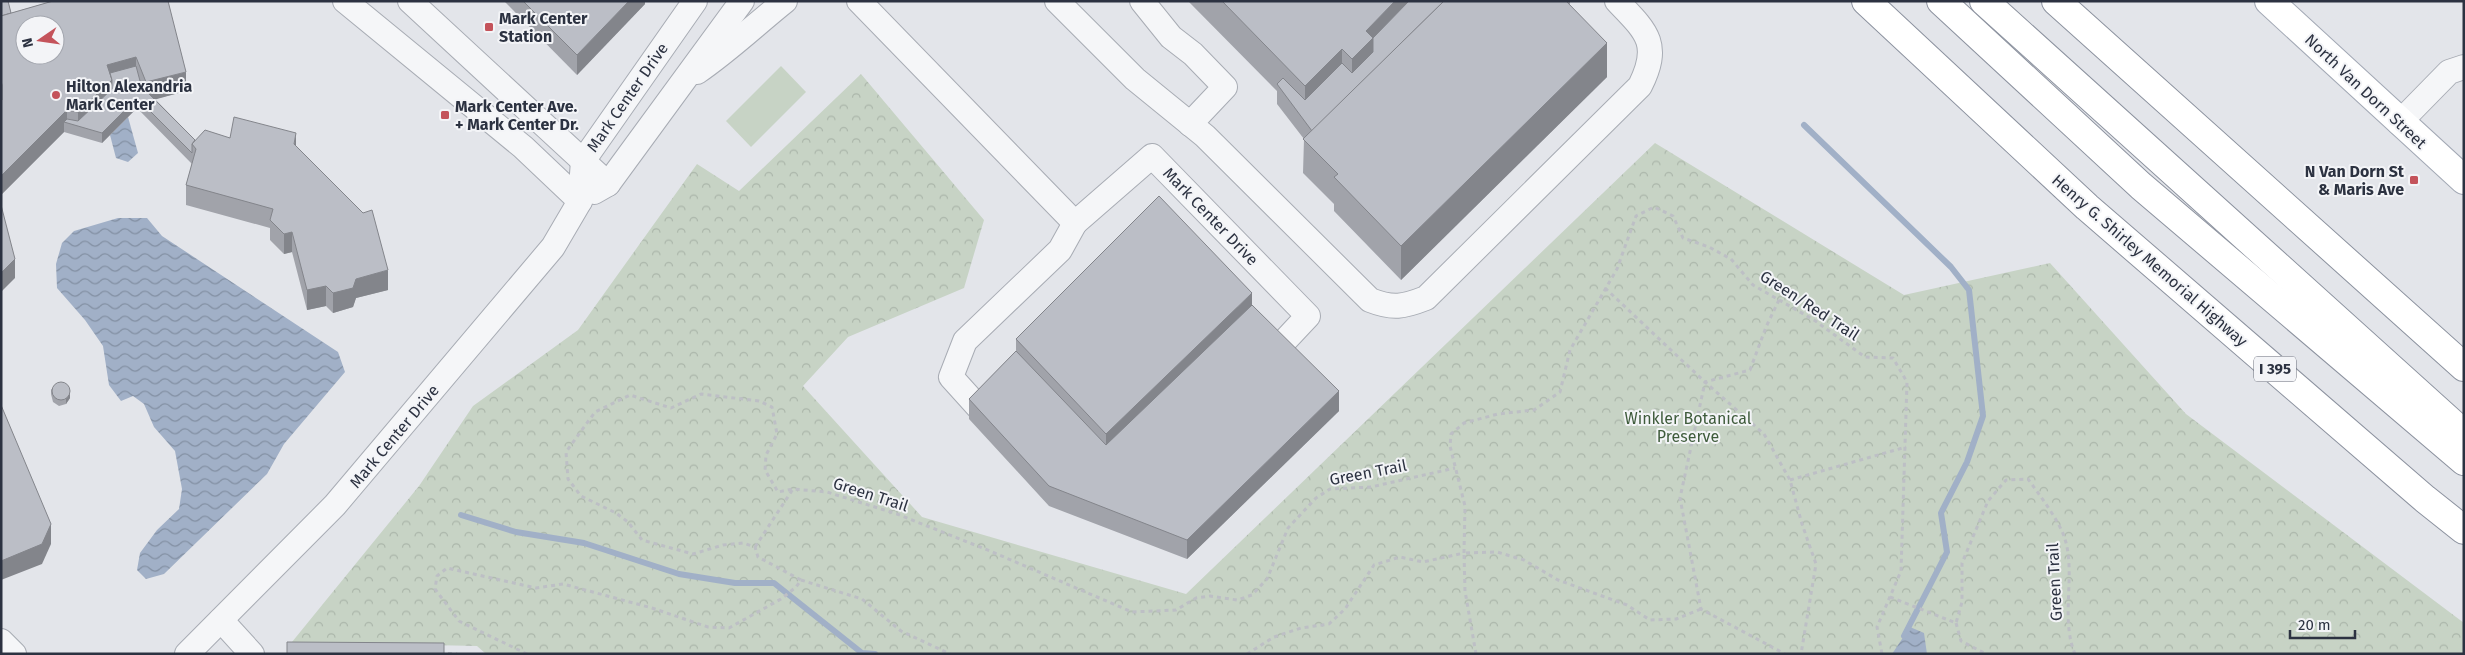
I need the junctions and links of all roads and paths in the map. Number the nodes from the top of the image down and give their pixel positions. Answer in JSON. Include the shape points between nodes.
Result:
{"nodes":[{"id":1,"x":345,"y":1,"type":"edge"},
{"id":2,"x":410,"y":1,"type":"edge"},
{"id":3,"x":695,"y":1,"type":"edge"},
{"id":4,"x":742,"y":1,"type":"edge"},
{"id":5,"x":785,"y":1,"type":"edge"},
{"id":6,"x":860,"y":1,"type":"edge"},
{"id":7,"x":1056,"y":1,"type":"edge"},
{"id":8,"x":1142,"y":1,"type":"edge"},
{"id":9,"x":1617,"y":1,"type":"edge"},
{"id":10,"x":1846,"y":1,"type":"edge"},
{"id":11,"x":1866,"y":1,"type":"edge"},
{"id":12,"x":1941,"y":1,"type":"edge"},
{"id":13,"x":1984,"y":1,"type":"edge"},
{"id":14,"x":2056,"y":1,"type":"edge"},
{"id":15,"x":2062,"y":1,"type":"edge"},
{"id":16,"x":2269,"y":1,"type":"edge"},
{"id":17,"x":2107,"y":48,"type":"junction"},
{"id":18,"x":2464,"y":67,"type":"edge"},
{"id":19,"x":683,"y":82,"type":"junction"},
{"id":20,"x":2399,"y":123,"type":"junction"},
{"id":21,"x":1190,"y":124,"type":"junction"},
{"id":22,"x":583,"y":160,"type":"junction"},
{"id":23,"x":2464,"y":180,"type":"edge"},
{"id":24,"x":608,"y":184,"type":"junction"},
{"id":25,"x":580,"y":201,"type":"junction"},
{"id":26,"x":2087,"y":207,"type":"junction"},
{"id":27,"x":1074,"y":223,"type":"junction"},
{"id":28,"x":1605,"y":288,"type":"junction"},
{"id":29,"x":1779,"y":300,"type":"junction"},
{"id":30,"x":1277,"y":349,"type":"edge"},
{"id":31,"x":2464,"y":367,"type":"edge"},
{"id":32,"x":1705,"y":382,"type":"junction"},
{"id":33,"x":979,"y":408,"type":"edge"},
{"id":34,"x":2464,"y":434,"type":"edge"},
{"id":35,"x":1906,"y":447,"type":"junction"},
{"id":36,"x":2464,"y":461,"type":"edge"},
{"id":37,"x":1455,"y":468,"type":"junction"},
{"id":38,"x":1790,"y":480,"type":"junction"},
{"id":39,"x":793,"y":489,"type":"junction"},
{"id":40,"x":2464,"y":530,"type":"edge"},
{"id":41,"x":755,"y":547,"type":"junction"},
{"id":42,"x":1464,"y":553,"type":"junction"},
{"id":43,"x":801,"y":580,"type":"junction"},
{"id":44,"x":1890,"y":597,"type":"junction"},
{"id":45,"x":1701,"y":609,"type":"junction"},
{"id":46,"x":221,"y":620,"type":"junction"},
{"id":47,"x":1956,"y":623,"type":"junction"},
{"id":48,"x":1,"y":642,"type":"edge"},
{"id":49,"x":436,"y":653,"type":"edge"},
{"id":50,"x":14,"y":654,"type":"edge"},
{"id":51,"x":186,"y":654,"type":"edge"},
{"id":52,"x":252,"y":654,"type":"edge"},
{"id":53,"x":457,"y":654,"type":"edge"},
{"id":54,"x":527,"y":654,"type":"edge"},
{"id":55,"x":950,"y":654,"type":"edge"},
{"id":56,"x":1247,"y":654,"type":"edge"},
{"id":57,"x":1476,"y":654,"type":"edge"},
{"id":58,"x":1785,"y":654,"type":"edge"},
{"id":59,"x":1801,"y":654,"type":"edge"},
{"id":60,"x":1882,"y":654,"type":"edge"},
{"id":61,"x":1986,"y":654,"type":"edge"},
{"id":62,"x":2075,"y":654,"type":"edge"}],
"edges":[{"from":1,"to":25,"type":"street","via":[[523,146]]},
{"from":2,"to":22,"type":"street"},
{"from":3,"to":22,"type":"street","name":"Mark Center Drive"},
{"from":4,"to":19,"type":"street","name":"Mark Center Drive"},
{"from":5,"to":19,"type":"street","name":"Mark Center Drive","via":[[720,56]]},
{"from":6,"to":27,"type":"street"},
{"from":7,"to":21,"type":"street","via":[[1134,79]]},
{"from":8,"to":21,"type":"street","via":[[1157,22],[1225,87]]},
{"from":9,"to":21,"type":"street","via":[[1639,24],[1650,43],[1650,66],[1640,86],[1426,298],[1407,306],[1387,307],[1370,300]]},
{"from":10,"to":26,"type":"main road"},
{"from":11,"to":26,"type":"main road","name":"Henry G. Shirley Memorial Highway","number":"I 395"},
{"from":12,"to":36,"type":"main road","via":[[2141,186]]},
{"from":13,"to":34,"type":"main road"},
{"from":14,"to":17,"type":"main road"},
{"from":15,"to":17,"type":"main road"},
{"from":16,"to":20,"type":"main road","name":"North Van Dorn Street"},
{"from":17,"to":31,"type":"main road"},
{"from":18,"to":20,"type":"street","via":[[2449,72]]},
{"from":19,"to":24,"type":"street","name":"Mark Center Drive"},
{"from":20,"to":23,"type":"main road","name":"North Van Dorn Street"},
{"from":22,"to":24,"type":"street"},
{"from":22,"to":25,"type":"street","name":"Mark Center Drive"},
{"from":24,"to":25,"type":"street","name":"Mark Center Drive"},
{"from":25,"to":46,"type":"street","name":"Mark Center Drive","via":[[553,247],[335,505]]},
{"from":26,"to":40,"type":"main road","name":"Henry G. Shirley Memorial Highway","number":"I 395"},
{"from":27,"to":30,"type":"street","name":"Mark Center Drive","via":[[1152,156],[1308,316]]},
{"from":27,"to":33,"type":"street","name":"Mark Center Drive","via":[[1060,250],[965,341],[951,377]]},
{"from":28,"to":29,"type":"path","name":"Green/Red Trail","via":[[1617,269],[1636,216],[1654,207],[1673,216],[1683,238],[1710,247],[1731,259],[1753,285]]},
{"from":28,"to":32,"type":"path"},
{"from":28,"to":37,"type":"path","name":"Green/Red Trail","via":[[1570,350],[1560,392],[1534,410],[1498,414],[1464,423],[1451,434]]},
{"from":29,"to":32,"type":"path","via":[[1750,370]]},
{"from":29,"to":35,"type":"path","name":"Green/Red Trail","via":[[1864,357],[1893,358],[1907,382]]},
{"from":32,"to":38,"type":"path","via":[[1764,434]]},
{"from":32,"to":45,"type":"path","via":[[1680,498]]},
{"from":35,"to":38,"type":"path"},
{"from":35,"to":44,"type":"path","name":"Green/Red Trail","via":[[1902,572]]},
{"from":37,"to":39,"type":"path","name":"Green Trail","via":[[1371,487],[1330,489],[1316,498],[1288,528],[1267,579],[1252,595],[1237,600],[1210,596],[1196,598],[1176,610],[1132,612],[897,514],[827,492]]},
{"from":37,"to":42,"type":"path","via":[[1465,506]]},
{"from":38,"to":59,"type":"path","via":[[1816,564]]},
{"from":39,"to":41,"type":"path"},
{"from":39,"to":41,"type":"path","name":"Green Trail","via":[[778,492],[764,470],[766,456],[778,434],[772,407],[759,401],[700,394],[671,408],[630,395],[595,412],[566,452],[568,479],[580,496],[616,513],[642,540],[694,554],[723,545],[743,543]]},
{"from":41,"to":43,"type":"path","via":[[758,557]]},
{"from":42,"to":45,"type":"path","via":[[1497,552],[1524,560],[1558,580],[1627,605],[1650,620],[1676,619]]},
{"from":42,"to":56,"type":"path","via":[[1423,562],[1400,557],[1374,565],[1345,609],[1328,624],[1274,637]]},
{"from":42,"to":57,"type":"path","via":[[1465,591]]},
{"from":43,"to":54,"type":"path","via":[[781,599],[730,628],[708,627],[563,584],[536,588],[447,568],[437,576],[435,589],[459,621]]},
{"from":43,"to":55,"type":"path","via":[[862,599],[900,631]]},
{"from":44,"to":47,"type":"path"},
{"from":44,"to":60,"type":"path","name":"Green/Red Trail","via":[[1877,627]]},
{"from":45,"to":58,"type":"path"},
{"from":46,"to":51,"type":"street","name":"Mark Center Drive"},
{"from":46,"to":52,"type":"street"},
{"from":47,"to":61,"type":"path","via":[[1961,641]]},
{"from":47,"to":62,"type":"path","name":"Green Trail","via":[[1962,602],[1962,563],[1988,501],[2006,480],[2028,479],[2065,538],[2069,574],[2069,639]]},
{"from":48,"to":50,"type":"street"},
{"from":49,"to":53,"type":"path"}]}
